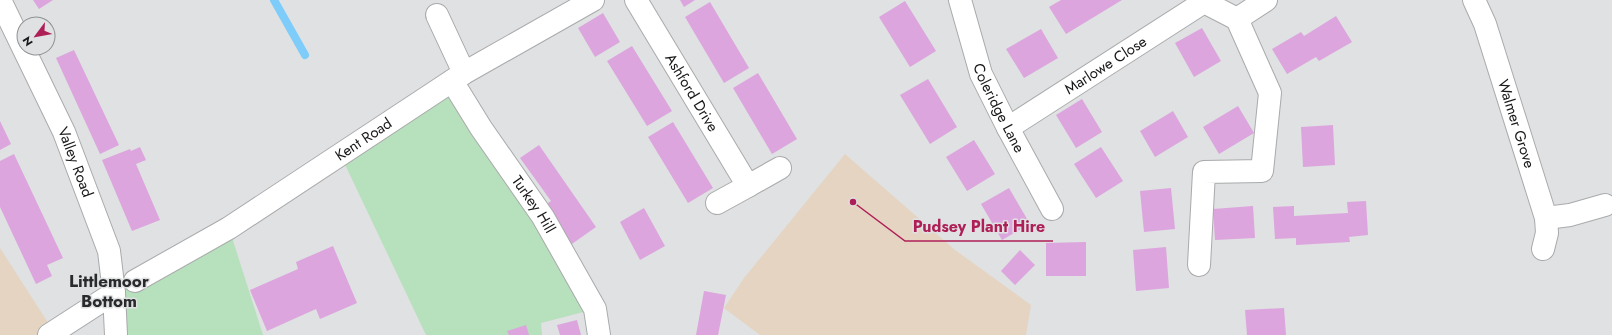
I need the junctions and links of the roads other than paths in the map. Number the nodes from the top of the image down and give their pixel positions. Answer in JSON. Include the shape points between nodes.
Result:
{"nodes":[{"id":1,"x":0,"y":0,"type":"edge"},
{"id":2,"x":636,"y":0,"type":"edge"},
{"id":3,"x":960,"y":0,"type":"edge"},
{"id":4,"x":1266,"y":0,"type":"edge"},
{"id":5,"x":1474,"y":0,"type":"edge"},
{"id":6,"x":1203,"y":1,"type":"edge"},
{"id":7,"x":580,"y":3,"type":"edge"},
{"id":8,"x":437,"y":15,"type":"dead end"},
{"id":9,"x":1237,"y":19,"type":"junction"},
{"id":10,"x":6,"y":27,"type":"edge"},
{"id":11,"x":458,"y":77,"type":"junction"},
{"id":12,"x":1008,"y":128,"type":"junction"},
{"id":13,"x":780,"y":168,"type":"dead end"},
{"id":14,"x":748,"y":186,"type":"junction"},
{"id":15,"x":717,"y":203,"type":"dead end"},
{"id":16,"x":1605,"y":205,"type":"dead end"},
{"id":17,"x":1052,"y":209,"type":"dead end"},
{"id":18,"x":1546,"y":218,"type":"junction"},
{"id":19,"x":1543,"y":250,"type":"dead end"},
{"id":20,"x":1199,"y":265,"type":"dead end"},
{"id":21,"x":135,"y":281,"type":"dead end"},
{"id":22,"x":114,"y":293,"type":"junction"},
{"id":23,"x":50,"y":335,"type":"edge"},
{"id":24,"x":116,"y":335,"type":"edge"},
{"id":25,"x":599,"y":335,"type":"edge"}],
"edges":[{"from":1,"to":10,"type":"street","name":"Valley Road"},
{"from":2,"to":14,"type":"street","name":"Ashford Drive"},
{"from":3,"to":12,"type":"street","name":"Coleridge Lane","via":[[981,74]]},
{"from":4,"to":9,"type":"street"},
{"from":5,"to":18,"type":"street","name":"Walmer Grove","via":[[1485,24]]},
{"from":6,"to":9,"type":"street","name":"Marlowe Close"},
{"from":6,"to":12,"type":"street","name":"Marlowe Close"},
{"from":7,"to":11,"type":"street","name":"Kent Road"},
{"from":8,"to":11,"type":"street","name":"Turkey Hill"},
{"from":9,"to":20,"type":"street","via":[[1270,93],[1262,171],[1204,172]]},
{"from":10,"to":22,"type":"street","name":"Valley Road","via":[[67,139],[109,251]]},
{"from":11,"to":21,"type":"street","name":"Kent Road","via":[[229,228]]},
{"from":11,"to":25,"type":"street","name":"Turkey Hill","via":[[481,128],[543,217],[595,309]]},
{"from":12,"to":17,"type":"street","name":"Coleridge Lane"},
{"from":13,"to":14,"type":"street"},
{"from":14,"to":15,"type":"street"},
{"from":16,"to":18,"type":"street","via":[[1570,215]]},
{"from":18,"to":19,"type":"street","name":"Walmer Grove","via":[[1547,233]]},
{"from":22,"to":23,"type":"street"},
{"from":22,"to":24,"type":"street","name":"Valley Road"}]}
